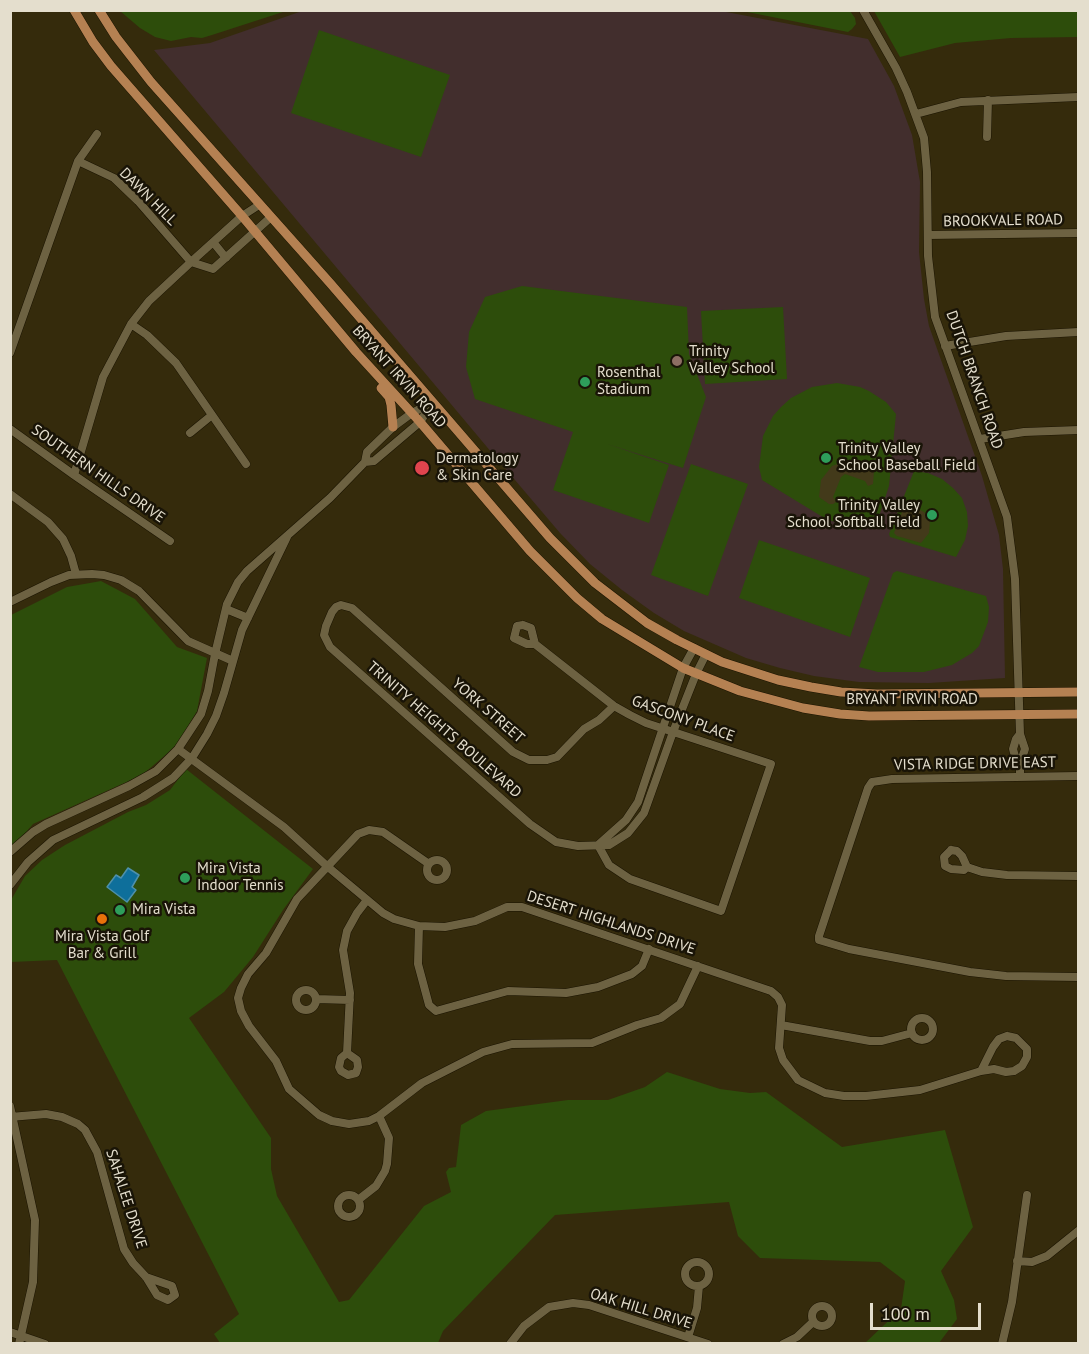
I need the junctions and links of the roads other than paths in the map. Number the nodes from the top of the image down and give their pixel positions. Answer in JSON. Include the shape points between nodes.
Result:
{"nodes":[{"id":1,"x":74,"y":10,"type":"edge"},
{"id":2,"x":99,"y":10,"type":"edge"},
{"id":3,"x":863,"y":10,"type":"edge"},
{"id":4,"x":1078,"y":97,"type":"edge"},
{"id":5,"x":988,"y":100,"type":"junction"},
{"id":6,"x":916,"y":114,"type":"junction"},
{"id":7,"x":97,"y":135,"type":"dead end"},
{"id":8,"x":987,"y":137,"type":"dead end"},
{"id":9,"x":78,"y":161,"type":"junction"},
{"id":10,"x":259,"y":205,"type":"junction"},
{"id":11,"x":242,"y":216,"type":"junction"},
{"id":12,"x":271,"y":217,"type":"junction"},
{"id":13,"x":255,"y":231,"type":"junction"},
{"id":14,"x":1078,"y":233,"type":"edge"},
{"id":15,"x":928,"y":235,"type":"junction"},
{"id":16,"x":213,"y":242,"type":"junction"},
{"id":17,"x":226,"y":258,"type":"junction"},
{"id":18,"x":191,"y":262,"type":"junction"},
{"id":19,"x":131,"y":324,"type":"junction"},
{"id":20,"x":1078,"y":332,"type":"edge"},
{"id":21,"x":945,"y":346,"type":"junction"},
{"id":22,"x":356,"y":352,"type":"junction"},
{"id":23,"x":10,"y":353,"type":"edge"},
{"id":24,"x":432,"y":403,"type":"junction"},
{"id":25,"x":411,"y":413,"type":"junction"},
{"id":26,"x":212,"y":415,"type":"junction"},
{"id":27,"x":420,"y":422,"type":"junction"},
{"id":28,"x":393,"y":427,"type":"junction"},
{"id":29,"x":10,"y":429,"type":"edge"},
{"id":30,"x":1078,"y":430,"type":"edge"},
{"id":31,"x":190,"y":433,"type":"dead end"},
{"id":32,"x":980,"y":439,"type":"junction"},
{"id":33,"x":365,"y":462,"type":"junction"},
{"id":34,"x":246,"y":464,"type":"dead end"},
{"id":35,"x":74,"y":475,"type":"junction"},
{"id":36,"x":10,"y":494,"type":"edge"},
{"id":37,"x":289,"y":533,"type":"junction"},
{"id":38,"x":170,"y":541,"type":"dead end"},
{"id":39,"x":76,"y":574,"type":"junction"},
{"id":40,"x":10,"y":602,"type":"edge"},
{"id":41,"x":352,"y":608,"type":"joint"},
{"id":42,"x":226,"y":609,"type":"junction"},
{"id":43,"x":248,"y":618,"type":"junction"},
{"id":44,"x":535,"y":644,"type":"dead end"},
{"id":45,"x":694,"y":648,"type":"junction"},
{"id":46,"x":215,"y":654,"type":"junction"},
{"id":47,"x":706,"y":654,"type":"junction"},
{"id":48,"x":233,"y":661,"type":"junction"},
{"id":49,"x":683,"y":668,"type":"junction"},
{"id":50,"x":696,"y":674,"type":"junction"},
{"id":51,"x":1078,"y":692,"type":"edge"},
{"id":52,"x":1018,"y":693,"type":"junction"},
{"id":53,"x":614,"y":706,"type":"junction"},
{"id":54,"x":1078,"y":714,"type":"edge"},
{"id":55,"x":1019,"y":715,"type":"junction"},
{"id":56,"x":663,"y":729,"type":"junction"},
{"id":57,"x":673,"y":732,"type":"junction"},
{"id":58,"x":1020,"y":734,"type":"junction"},
{"id":59,"x":178,"y":749,"type":"junction"},
{"id":60,"x":192,"y":758,"type":"junction"},
{"id":61,"x":1020,"y":764,"type":"junction"},
{"id":62,"x":1020,"y":776,"type":"junction"},
{"id":63,"x":1078,"y":776,"type":"edge"},
{"id":64,"x":598,"y":845,"type":"junction"},
{"id":65,"x":10,"y":852,"type":"edge"},
{"id":66,"x":429,"y":864,"type":"dead end"},
{"id":67,"x":328,"y":867,"type":"junction"},
{"id":68,"x":967,"y":867,"type":"dead end"},
{"id":69,"x":1078,"y":876,"type":"edge"},
{"id":70,"x":10,"y":885,"type":"edge"},
{"id":71,"x":367,"y":900,"type":"junction"},
{"id":72,"x":419,"y":926,"type":"junction"},
{"id":73,"x":650,"y":949,"type":"junction"},
{"id":74,"x":698,"y":966,"type":"junction"},
{"id":75,"x":1078,"y":977,"type":"edge"},
{"id":76,"x":316,"y":999,"type":"dead end"},
{"id":77,"x":350,"y":1000,"type":"junction"},
{"id":78,"x":782,"y":1025,"type":"junction"},
{"id":79,"x":912,"y":1033,"type":"dead end"},
{"id":80,"x":346,"y":1053,"type":"dead end"},
{"id":81,"x":981,"y":1071,"type":"junction"},
{"id":82,"x":10,"y":1106,"type":"edge"},
{"id":83,"x":378,"y":1116,"type":"junction"},
{"id":84,"x":12,"y":1117,"type":"edge"},
{"id":85,"x":1027,"y":1195,"type":"dead end"},
{"id":86,"x":358,"y":1200,"type":"dead end"},
{"id":87,"x":1078,"y":1231,"type":"edge"},
{"id":88,"x":1017,"y":1261,"type":"junction"},
{"id":89,"x":146,"y":1277,"type":"dead end"},
{"id":90,"x":699,"y":1286,"type":"dead end"},
{"id":91,"x":813,"y":1322,"type":"dead end"},
{"id":92,"x":10,"y":1332,"type":"edge"},
{"id":93,"x":22,"y":1334,"type":"junction"},
{"id":94,"x":688,"y":1337,"type":"junction"},
{"id":95,"x":19,"y":1344,"type":"edge"},
{"id":96,"x":45,"y":1344,"type":"edge"},
{"id":97,"x":510,"y":1344,"type":"edge"},
{"id":98,"x":708,"y":1344,"type":"edge"},
{"id":99,"x":783,"y":1344,"type":"edge"},
{"id":100,"x":1002,"y":1344,"type":"edge"}],
"edges":[{"from":1,"to":11,"type":"main road","name":"BRYANT IRVIN ROAD","via":[[111,66]]},
{"from":2,"to":10,"type":"main road","name":"BRYANT IRVIN ROAD","via":[[151,82]]},
{"from":3,"to":6,"type":"street","name":"DUTCH BRANCH ROAD","via":[[896,68]]},
{"from":4,"to":5,"type":"street"},
{"from":5,"to":6,"type":"street"},
{"from":5,"to":8,"type":"street"},
{"from":6,"to":15,"type":"street","name":"DUTCH BRANCH ROAD","via":[[924,138]]},
{"from":7,"to":9,"type":"street"},
{"from":9,"to":18,"type":"street","name":"DAWN HILL","via":[[114,178]]},
{"from":9,"to":23,"type":"street"},
{"from":10,"to":11,"type":"street"},
{"from":10,"to":12,"type":"main road","name":"BRYANT IRVIN ROAD"},
{"from":11,"to":13,"type":"main road","name":"BRYANT IRVIN ROAD"},
{"from":11,"to":16,"type":"street"},
{"from":12,"to":13,"type":"street"},
{"from":12,"to":24,"type":"main road","name":"BRYANT IRVIN ROAD"},
{"from":13,"to":17,"type":"street"},
{"from":13,"to":22,"type":"main road","name":"BRYANT IRVIN ROAD"},
{"from":14,"to":15,"type":"street","name":"BROOKVALE ROAD"},
{"from":15,"to":21,"type":"street","name":"DUTCH BRANCH ROAD","via":[[935,317]]},
{"from":16,"to":17,"type":"street"},
{"from":16,"to":18,"type":"street"},
{"from":17,"to":18,"type":"street","via":[[213,269]]},
{"from":18,"to":19,"type":"street","via":[[149,301]]},
{"from":19,"to":26,"type":"street","via":[[176,363]]},
{"from":19,"to":35,"type":"street","via":[[103,377]]},
{"from":20,"to":21,"type":"street","via":[[1006,336]]},
{"from":21,"to":32,"type":"street","name":"DUTCH BRANCH ROAD"},
{"from":22,"to":25,"type":"main road","name":"BRYANT IRVIN ROAD"},
{"from":22,"to":28,"type":"main road","via":[[362,367],[388,397]]},
{"from":24,"to":25,"type":"street"},
{"from":24,"to":27,"type":"street"},
{"from":24,"to":45,"type":"main road","name":"BRYANT IRVIN ROAD","via":[[575,566],[647,623]]},
{"from":25,"to":27,"type":"main road","name":"BRYANT IRVIN ROAD"},
{"from":25,"to":28,"type":"street"},
{"from":26,"to":31,"type":"street"},
{"from":26,"to":34,"type":"street"},
{"from":27,"to":33,"type":"street","via":[[374,461]]},
{"from":27,"to":49,"type":"main road","name":"BRYANT IRVIN ROAD","via":[[530,551],[578,598],[620,631]]},
{"from":28,"to":33,"type":"street","via":[[367,452]]},
{"from":29,"to":35,"type":"street","name":"SOUTHERN HILLS DRIVE"},
{"from":30,"to":32,"type":"street"},
{"from":32,"to":52,"type":"street","name":"DUTCH BRANCH ROAD","via":[[1005,508],[1012,542]]},
{"from":33,"to":37,"type":"street"},
{"from":35,"to":38,"type":"street","name":"SOUTHERN HILLS DRIVE"},
{"from":36,"to":39,"type":"street","via":[[48,522],[63,539]]},
{"from":37,"to":42,"type":"street","via":[[242,577]]},
{"from":37,"to":43,"type":"street"},
{"from":39,"to":40,"type":"street"},
{"from":39,"to":46,"type":"street","via":[[121,580],[139,591],[188,641]]},
{"from":41,"to":53,"type":"street","name":"YORK STREET","via":[[513,752],[529,760],[557,757]]},
{"from":41,"to":64,"type":"street","name":"TRINITY HEIGHTS BOULEVARD","via":[[341,605],[332,612],[324,635],[330,647],[546,837],[566,845]]},
{"from":42,"to":43,"type":"street"},
{"from":42,"to":46,"type":"street"},
{"from":43,"to":48,"type":"street"},
{"from":44,"to":53,"type":"street","name":"GASCONY PLACE"},
{"from":45,"to":47,"type":"main road","name":"BRYANT IRVIN ROAD"},
{"from":45,"to":49,"type":"street"},
{"from":46,"to":48,"type":"street"},
{"from":46,"to":59,"type":"street","via":[[201,714]]},
{"from":47,"to":50,"type":"street","name":"TRINITY HEIGHTS BOULEVARD"},
{"from":47,"to":52,"type":"main road","name":"BRYANT IRVIN ROAD","via":[[778,680],[841,692]]},
{"from":48,"to":60,"type":"street","via":[[216,716]]},
{"from":49,"to":50,"type":"main road","name":"BRYANT IRVIN ROAD"},
{"from":49,"to":56,"type":"street"},
{"from":50,"to":55,"type":"main road","name":"BRYANT IRVIN ROAD","via":[[770,700],[840,714]]},
{"from":50,"to":57,"type":"street","name":"TRINITY HEIGHTS BOULEVARD"},
{"from":51,"to":52,"type":"main road","name":"BRYANT IRVIN ROAD"},
{"from":52,"to":55,"type":"street","name":"DUTCH BRANCH ROAD"},
{"from":53,"to":56,"type":"street","name":"GASCONY PLACE"},
{"from":54,"to":55,"type":"main road","name":"BRYANT IRVIN ROAD"},
{"from":55,"to":58,"type":"street","name":"DUTCH BRANCH ROAD"},
{"from":56,"to":57,"type":"street","name":"GASCONY PLACE"},
{"from":56,"to":64,"type":"street","via":[[633,811]]},
{"from":57,"to":64,"type":"street","name":"TRINITY HEIGHTS BOULEVARD","via":[[644,813],[628,833],[609,845]]},
{"from":57,"to":64,"type":"street","name":"GASCONY PLACE","via":[[771,764],[721,911],[630,879],[609,865]]},
{"from":58,"to":61,"type":"street","name":"DUTCH BRANCH ROAD","via":[[1025,749]]},
{"from":58,"to":61,"type":"street","name":"DUTCH BRANCH ROAD","via":[[1013,744]]},
{"from":59,"to":60,"type":"street","name":"DESERT HIGHLANDS DRIVE"},
{"from":59,"to":65,"type":"street","via":[[156,771],[46,824]]},
{"from":60,"to":67,"type":"street","name":"DESERT HIGHLANDS DRIVE","via":[[296,836]]},
{"from":60,"to":70,"type":"street","via":[[173,778],[143,797],[53,840]]},
{"from":61,"to":62,"type":"street","name":"DUTCH BRANCH ROAD"},
{"from":62,"to":63,"type":"street","name":"VISTA RIDGE DRIVE EAST"},
{"from":62,"to":75,"type":"street","name":"VISTA RIDGE DRIVE EAST","via":[[872,782],[819,940],[970,972]]},
{"from":66,"to":67,"type":"street","via":[[389,836],[369,830],[352,838]]},
{"from":67,"to":71,"type":"street","name":"DESERT HIGHLANDS DRIVE"},
{"from":67,"to":83,"type":"street","via":[[297,899],[266,953],[248,974],[238,998],[240,1011],[276,1061],[289,1089],[319,1115],[349,1124]]},
{"from":68,"to":69,"type":"street","via":[[1007,875]]},
{"from":71,"to":72,"type":"street","name":"DESERT HIGHLANDS DRIVE","via":[[394,919]]},
{"from":71,"to":77,"type":"street","via":[[352,921],[343,950]]},
{"from":72,"to":73,"type":"street","name":"DESERT HIGHLANDS DRIVE","via":[[458,926],[507,908],[522,907]]},
{"from":72,"to":73,"type":"street","via":[[418,964],[429,1005],[436,1011],[508,991],[566,993],[598,987],[632,974],[642,966]]},
{"from":73,"to":74,"type":"street","name":"DESERT HIGHLANDS DRIVE"},
{"from":74,"to":78,"type":"street","name":"DESERT HIGHLANDS DRIVE","via":[[771,991],[782,1005]]},
{"from":74,"to":83,"type":"street","via":[[680,1004],[661,1018],[592,1043],[512,1044],[483,1052],[423,1083]]},
{"from":76,"to":77,"type":"street"},
{"from":77,"to":80,"type":"street"},
{"from":78,"to":79,"type":"street","via":[[870,1041]]},
{"from":78,"to":81,"type":"street","name":"DESERT HIGHLANDS DRIVE","via":[[779,1048],[789,1070],[798,1080],[825,1093],[866,1096],[920,1090]]},
{"from":81,"to":81,"type":"street","name":"DESERT HIGHLANDS DRIVE","via":[[999,1039],[1016,1038],[1027,1049],[1027,1058],[1014,1071]]},
{"from":82,"to":84,"type":"street"},
{"from":83,"to":86,"type":"street","via":[[388,1138],[387,1164],[380,1180]]},
{"from":84,"to":89,"type":"street","name":"SAHALEE DRIVE","via":[[46,1114],[62,1117],[85,1130],[97,1152],[124,1249]]},
{"from":84,"to":93,"type":"street","via":[[35,1220],[33,1282]]},
{"from":85,"to":88,"type":"street"},
{"from":87,"to":88,"type":"street","via":[[1047,1256],[1032,1262]]},
{"from":88,"to":100,"type":"street"},
{"from":90,"to":94,"type":"street"},
{"from":91,"to":99,"type":"street"},
{"from":92,"to":93,"type":"street"},
{"from":93,"to":95,"type":"street"},
{"from":93,"to":96,"type":"street"},
{"from":94,"to":97,"type":"street","name":"OAK HILL DRIVE","via":[[573,1303],[549,1307],[524,1326]]},
{"from":94,"to":98,"type":"street","name":"OAK HILL DRIVE"}]}
